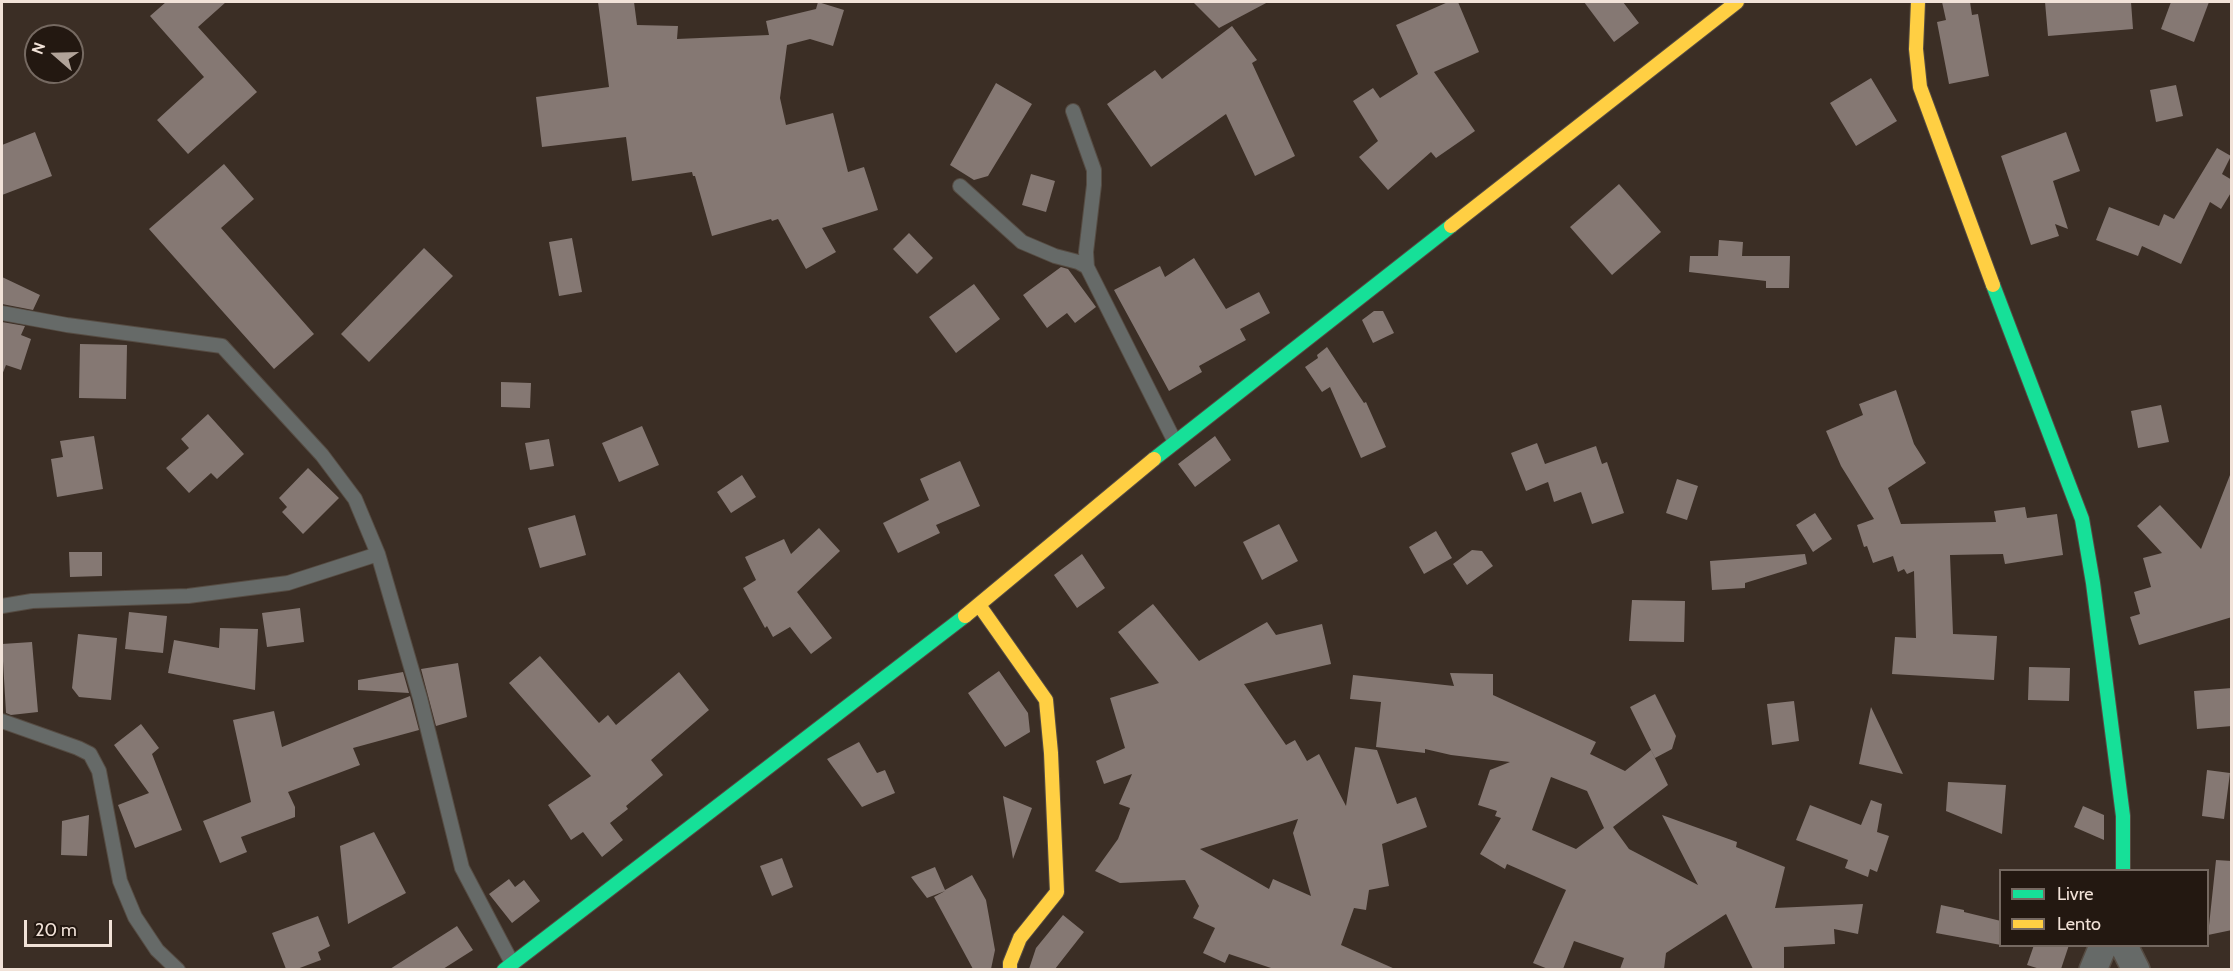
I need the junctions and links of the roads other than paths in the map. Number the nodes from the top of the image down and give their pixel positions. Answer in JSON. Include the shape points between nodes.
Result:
{"nodes":[{"id":1,"x":1737,"y":2,"type":"edge"},
{"id":2,"x":1918,"y":2,"type":"edge"},
{"id":3,"x":1073,"y":111,"type":"dead end"},
{"id":4,"x":960,"y":186,"type":"dead end"},
{"id":5,"x":1087,"y":267,"type":"junction"},
{"id":6,"x":2,"y":313,"type":"edge"},
{"id":7,"x":1174,"y":442,"type":"junction"},
{"id":8,"x":378,"y":554,"type":"junction"},
{"id":9,"x":979,"y":605,"type":"junction"},
{"id":10,"x":2,"y":606,"type":"edge"},
{"id":11,"x":2,"y":721,"type":"edge"},
{"id":12,"x":2123,"y":869,"type":"edge"},
{"id":13,"x":2102,"y":947,"type":"edge"},
{"id":14,"x":2125,"y":947,"type":"edge"},
{"id":15,"x":508,"y":966,"type":"edge"},
{"id":16,"x":178,"y":969,"type":"edge"},
{"id":17,"x":1010,"y":969,"type":"edge"},
{"id":18,"x":2093,"y":969,"type":"edge"},
{"id":19,"x":2136,"y":969,"type":"edge"}],
"edges":[{"from":1,"to":7,"type":"main road"},
{"from":2,"to":12,"type":"main road","via":[[1916,49],[1920,87],[2082,519],[2123,816]]},
{"from":3,"to":5,"type":"lane","via":[[1094,170]]},
{"from":4,"to":5,"type":"lane","via":[[1022,242]]},
{"from":5,"to":7,"type":"lane"},
{"from":6,"to":8,"type":"lane","via":[[222,346],[349,490]]},
{"from":7,"to":9,"type":"main road"},
{"from":8,"to":10,"type":"lane","via":[[288,583],[188,596],[32,601]]},
{"from":8,"to":15,"type":"lane","via":[[420,698],[462,868]]},
{"from":9,"to":15,"type":"main road"},
{"from":9,"to":17,"type":"main road","via":[[1046,700],[1051,753],[1056,892],[1020,938]]},
{"from":11,"to":16,"type":"lane","via":[[90,754],[99,771],[120,881],[151,942]]},
{"from":13,"to":18,"type":"street"},
{"from":14,"to":19,"type":"street"}]}
